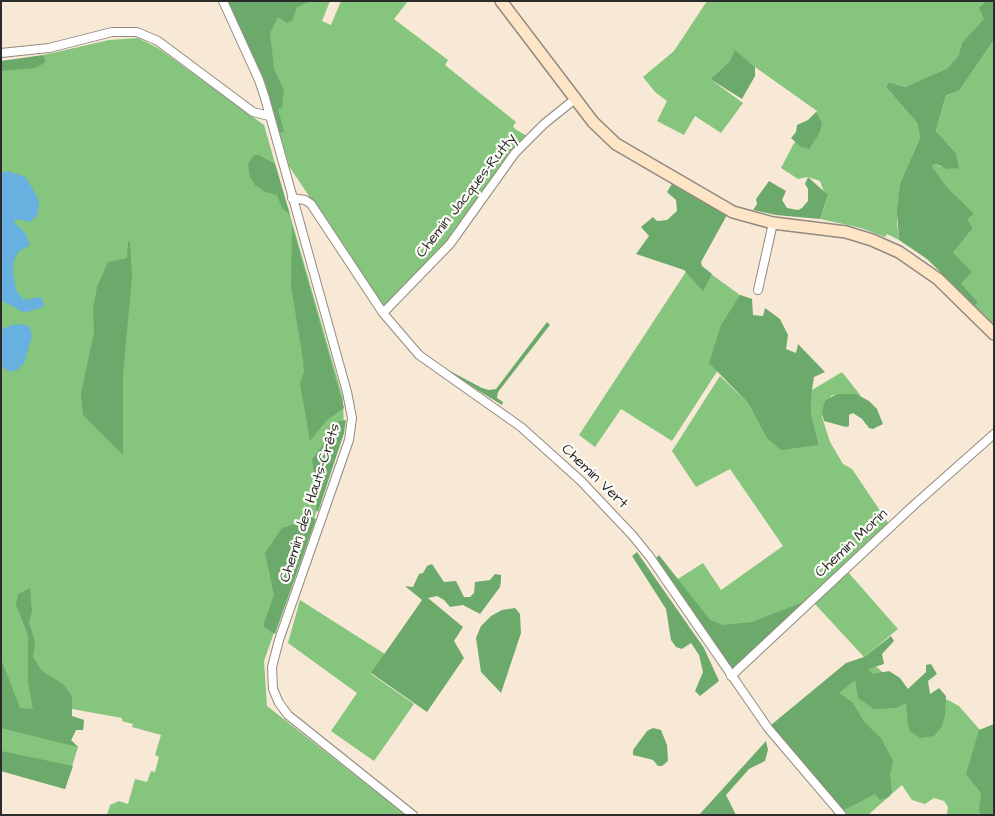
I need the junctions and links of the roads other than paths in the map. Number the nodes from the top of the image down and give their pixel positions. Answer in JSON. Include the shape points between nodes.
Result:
{"nodes":[{"id":1,"x":223,"y":1,"type":"edge"},
{"id":2,"x":501,"y":1,"type":"edge"},
{"id":3,"x":1,"y":53,"type":"edge"},
{"id":4,"x":575,"y":99,"type":"junction"},
{"id":5,"x":269,"y":116,"type":"junction"},
{"id":6,"x":292,"y":198,"type":"junction"},
{"id":7,"x":773,"y":223,"type":"junction"},
{"id":8,"x":758,"y":290,"type":"dead end"},
{"id":9,"x":383,"y":313,"type":"junction"},
{"id":10,"x":994,"y":334,"type":"edge"},
{"id":11,"x":994,"y":434,"type":"edge"},
{"id":12,"x":731,"y":676,"type":"junction"},
{"id":13,"x":413,"y":815,"type":"edge"},
{"id":14,"x":842,"y":815,"type":"edge"}],
"edges":[{"from":1,"to":5,"type":"street","name":"Chemin des Hauts-Crêts","via":[[259,80]]},
{"from":2,"to":4,"type":"main road"},
{"from":3,"to":5,"type":"street","via":[[49,48],[112,32],[137,32],[158,41],[253,112]]},
{"from":4,"to":7,"type":"main road","via":[[602,132],[624,149],[724,208]]},
{"from":4,"to":9,"type":"street","name":"Chemin Jacques-Rutty","via":[[515,153],[450,244]]},
{"from":5,"to":6,"type":"street","name":"Chemin des Hauts-Crêts"},
{"from":6,"to":9,"type":"street","name":"Chemin Vert","via":[[311,204]]},
{"from":6,"to":13,"type":"street","name":"Chemin des Hauts-Crêts","via":[[352,418],[349,440],[274,657],[273,689],[288,715]]},
{"from":7,"to":8,"type":"street"},
{"from":7,"to":10,"type":"main road","via":[[846,232],[899,252],[938,279]]},
{"from":9,"to":12,"type":"street","name":"Chemin Vert","via":[[423,359],[521,427],[597,497],[650,557]]},
{"from":11,"to":12,"type":"street","name":"Chemin Morin"},
{"from":12,"to":14,"type":"street","name":"Chemin Vert","via":[[768,728]]}]}
